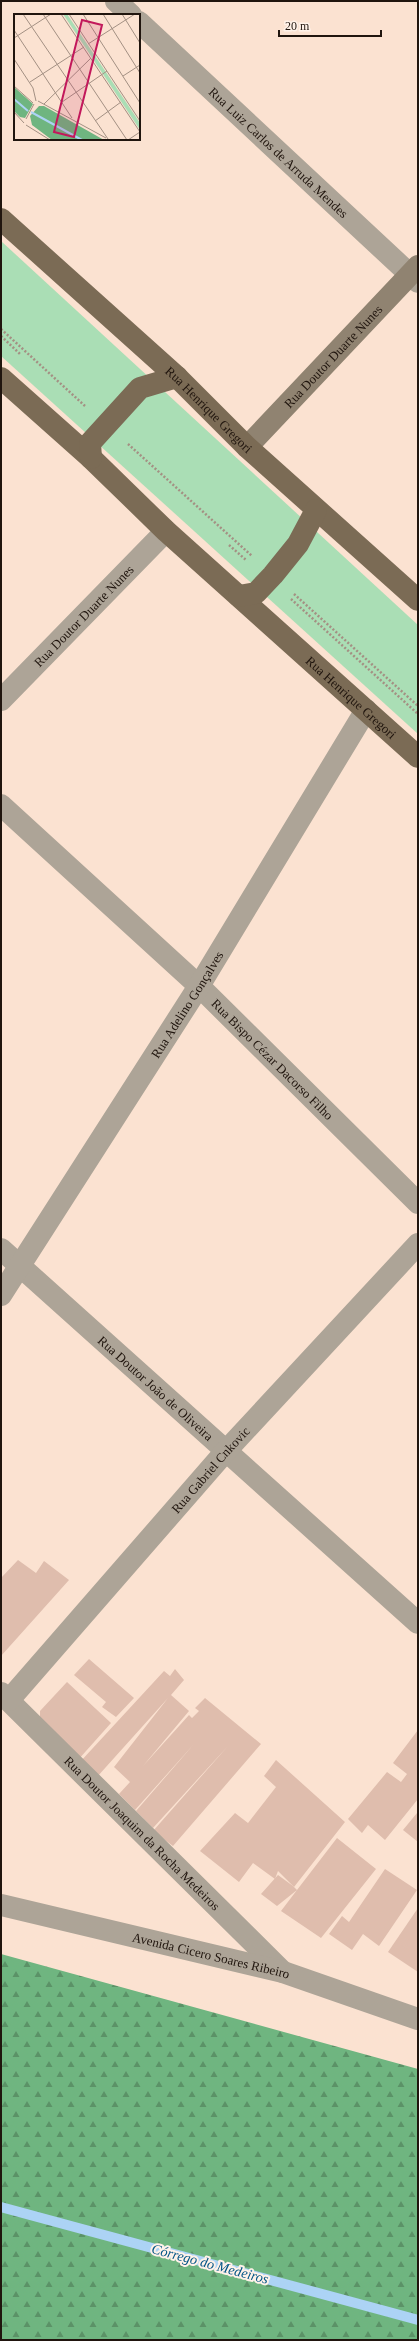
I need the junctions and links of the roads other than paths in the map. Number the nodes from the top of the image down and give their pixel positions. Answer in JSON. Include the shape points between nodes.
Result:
{"nodes":[{"id":1,"x":116,"y":1,"type":"edge"},
{"id":2,"x":130,"y":14,"type":"edge"},
{"id":3,"x":140,"y":23,"type":"edge"},
{"id":4,"x":1,"y":219,"type":"edge"},
{"id":5,"x":415,"y":274,"type":"edge"},
{"id":6,"x":176,"y":377,"type":"junction"},
{"id":7,"x":1,"y":378,"type":"edge"},
{"id":8,"x":247,"y":447,"type":"junction"},
{"id":9,"x":91,"y":458,"type":"junction"},
{"id":10,"x":316,"y":510,"type":"junction"},
{"id":11,"x":166,"y":531,"type":"junction"},
{"id":12,"x":239,"y":596,"type":"junction"},
{"id":13,"x":418,"y":600,"type":"edge"},
{"id":14,"x":1,"y":700,"type":"edge"},
{"id":15,"x":366,"y":710,"type":"junction"},
{"id":16,"x":418,"y":756,"type":"edge"},
{"id":17,"x":1,"y":805,"type":"edge"},
{"id":18,"x":199,"y":986,"type":"junction"},
{"id":19,"x":418,"y":1203,"type":"edge"},
{"id":20,"x":418,"y":1244,"type":"edge"},
{"id":21,"x":1,"y":1249,"type":"edge"},
{"id":22,"x":19,"y":1266,"type":"junction"},
{"id":23,"x":1,"y":1295,"type":"edge"},
{"id":24,"x":226,"y":1452,"type":"junction"},
{"id":25,"x":418,"y":1623,"type":"edge"},
{"id":26,"x":5,"y":1697,"type":"edge"},
{"id":27,"x":1,"y":1905,"type":"edge"},
{"id":28,"x":283,"y":1972,"type":"junction"},
{"id":29,"x":418,"y":2018,"type":"edge"}],
"edges":[{"from":1,"to":2,"type":"street"},
{"from":3,"to":5,"type":"street","name":"Rua Luiz Carlos de Arruda Mendes"},
{"from":4,"to":6,"type":"main road","name":"Rua Henrique Gregori"},
{"from":5,"to":8,"type":"street","name":"Rua Doutor Duarte Nunes"},
{"from":6,"to":8,"type":"main road","name":"Rua Henrique Gregori"},
{"from":6,"to":9,"type":"main road","via":[[140,388],[90,443]]},
{"from":7,"to":9,"type":"main road","name":"Rua Henrique Gregori"},
{"from":8,"to":10,"type":"main road","name":"Rua Henrique Gregori"},
{"from":9,"to":11,"type":"main road","name":"Rua Henrique Gregori"},
{"from":10,"to":12,"type":"main road","via":[[298,544],[271,577],[256,593]]},
{"from":10,"to":13,"type":"main road","name":"Rua Henrique Gregori"},
{"from":11,"to":12,"type":"main road","name":"Rua Henrique Gregori"},
{"from":11,"to":14,"type":"street","name":"Rua Doutor Duarte Nunes"},
{"from":12,"to":15,"type":"main road","name":"Rua Henrique Gregori"},
{"from":15,"to":16,"type":"main road","name":"Rua Henrique Gregori"},
{"from":15,"to":18,"type":"street","name":"Rua Adelino Gonçalves"},
{"from":17,"to":18,"type":"street","name":"Rua Bispo Cézar Dacorso Filho"},
{"from":18,"to":19,"type":"street","name":"Rua Bispo Cézar Dacorso Filho"},
{"from":18,"to":22,"type":"street","name":"Rua Adelino Gonçalves"},
{"from":20,"to":24,"type":"street","name":"Rua Gabriel Cnkovic"},
{"from":21,"to":22,"type":"street","name":"Rua Doutor João de Oliveira"},
{"from":22,"to":23,"type":"street","name":"Rua Adelino Gonçalves"},
{"from":22,"to":24,"type":"street","name":"Rua Doutor João de Oliveira"},
{"from":24,"to":25,"type":"street","name":"Rua Doutor João de Oliveira"},
{"from":24,"to":26,"type":"street","name":"Rua Gabriel Cnkovic"},
{"from":26,"to":28,"type":"street","name":"Rua Doutor Joaquim da Rocha Medeiros"},
{"from":27,"to":28,"type":"street","name":"Avenida Cicero Soares Ribeiro"},
{"from":28,"to":29,"type":"street","name":"Avenida Cicero Soares Ribeiro"}]}
